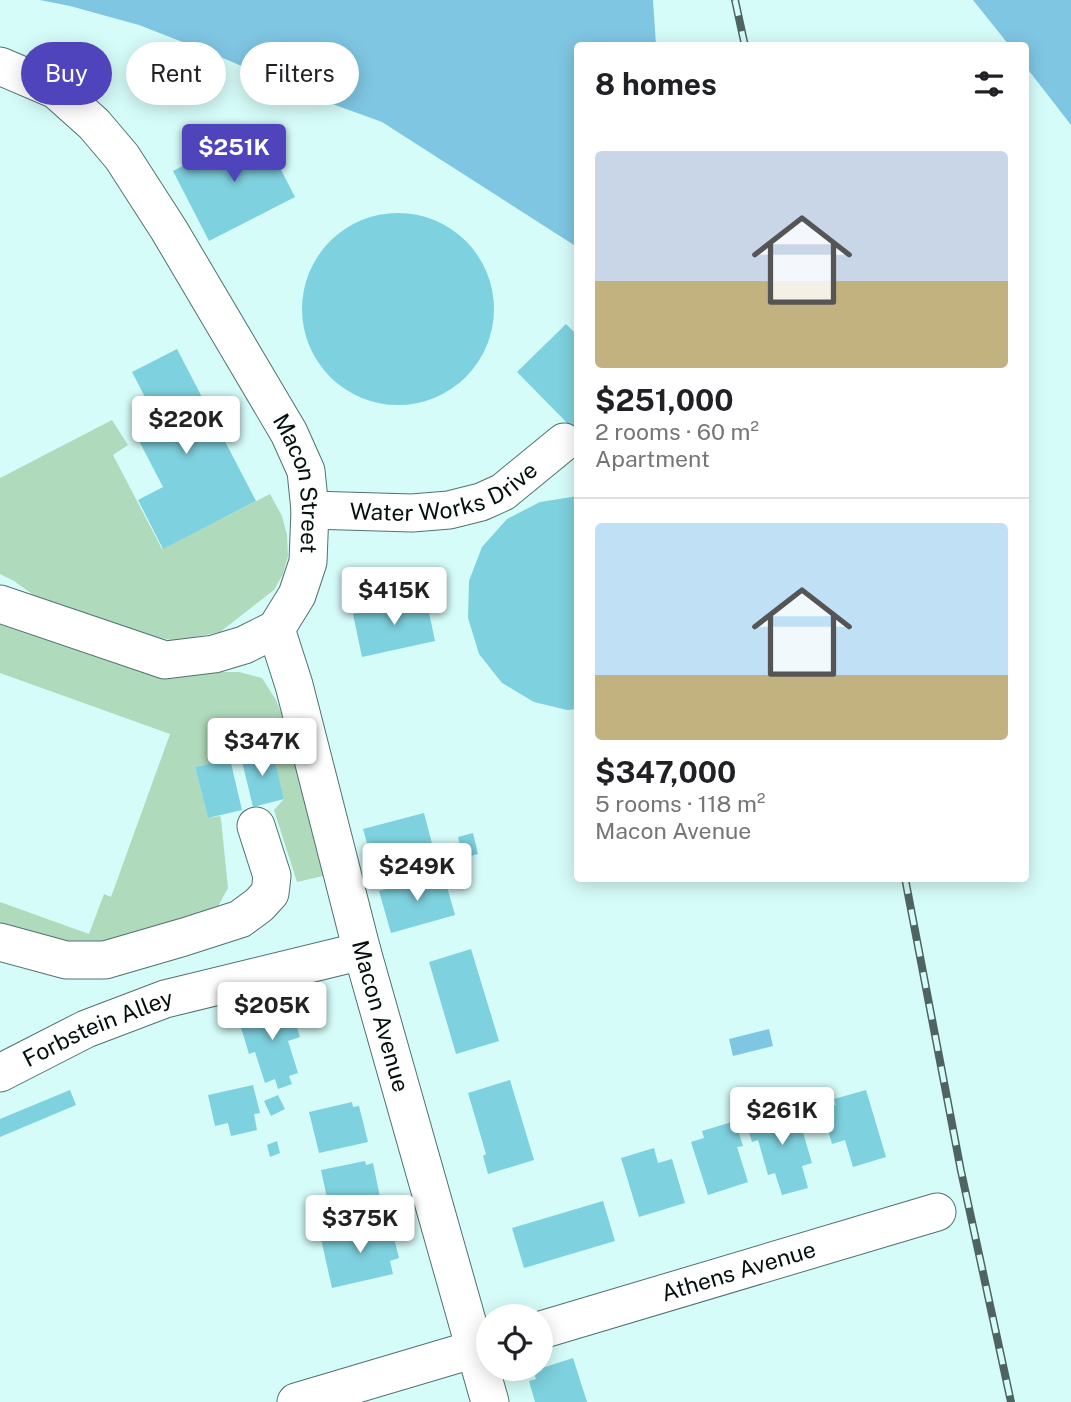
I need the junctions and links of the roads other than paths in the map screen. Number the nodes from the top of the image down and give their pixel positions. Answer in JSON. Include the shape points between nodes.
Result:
{"nodes":[{"id":1,"x":0,"y":66,"type":"edge"},
{"id":2,"x":564,"y":442,"type":"dead end"},
{"id":3,"x":310,"y":510,"type":"junction"},
{"id":4,"x":0,"y":604,"type":"edge"},
{"id":5,"x":276,"y":629,"type":"junction"},
{"id":6,"x":256,"y":826,"type":"dead end"},
{"id":7,"x":0,"y":942,"type":"edge"},
{"id":8,"x":362,"y":951,"type":"junction"},
{"id":9,"x":0,"y":1073,"type":"edge"},
{"id":10,"x":937,"y":1212,"type":"dead end"},
{"id":11,"x":553,"y":1325,"type":"edge"},
{"id":12,"x":476,"y":1327,"type":"edge"},
{"id":13,"x":476,"y":1349,"type":"edge"},
{"id":14,"x":487,"y":1381,"type":"edge"},
{"id":15,"x":296,"y":1402,"type":"edge"},
{"id":16,"x":490,"y":1402,"type":"edge"}],
"edges":[{"from":1,"to":3,"type":"street","name":"Macon Street","via":[[56,90],[122,157],[289,433],[306,471]]},
{"from":2,"to":3,"type":"street","name":"Water Works Drive","via":[[503,492],[481,502],[412,513]]},
{"from":3,"to":5,"type":"street","name":"Macon Street","via":[[308,562],[297,595]]},
{"from":4,"to":5,"type":"street","via":[[165,660],[214,654]]},
{"from":5,"to":8,"type":"street","name":"Macon Avenue"},
{"from":6,"to":7,"type":"street","via":[[272,876],[270,893],[240,919],[105,960],[66,960]]},
{"from":8,"to":9,"type":"street","name":"Forbstein Alley","via":[[165,999],[86,1029]]},
{"from":8,"to":12,"type":"street","name":"Macon Avenue"},
{"from":10,"to":11,"type":"street","name":"Athens Avenue"},
{"from":13,"to":15,"type":"street"},
{"from":14,"to":16,"type":"street","name":"Macon Avenue"}]}
